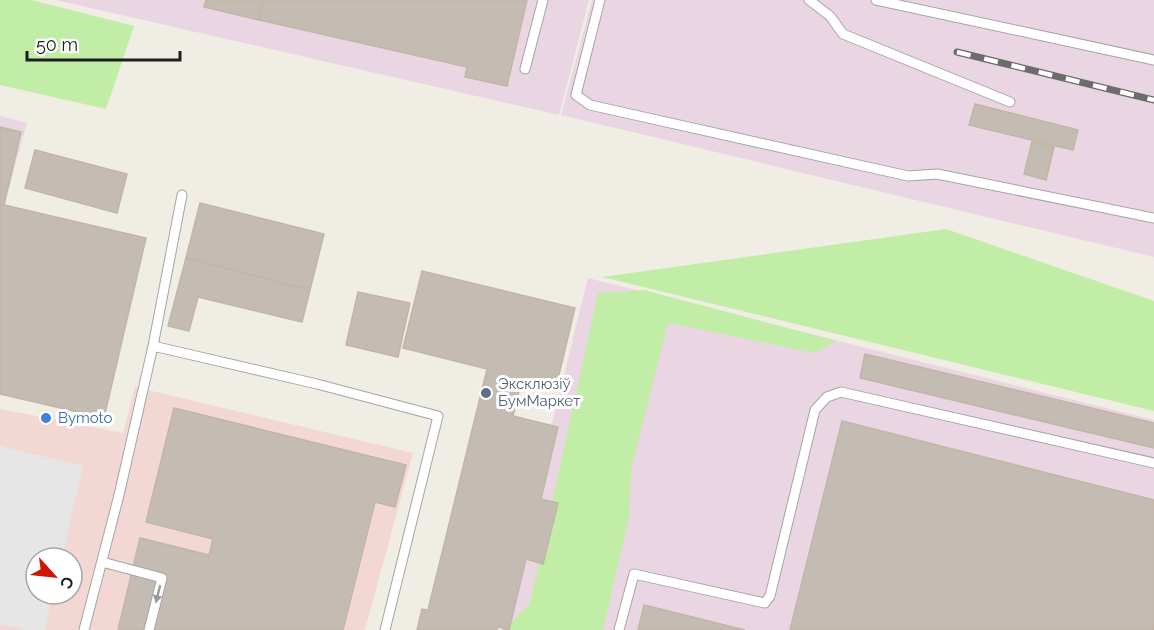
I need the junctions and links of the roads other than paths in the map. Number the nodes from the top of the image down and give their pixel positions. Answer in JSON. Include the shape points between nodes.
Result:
{"nodes":[{"id":1,"x":543,"y":0,"type":"edge"},
{"id":2,"x":600,"y":0,"type":"edge"},
{"id":3,"x":809,"y":0,"type":"edge"},
{"id":4,"x":876,"y":0,"type":"edge"},
{"id":5,"x":1154,"y":60,"type":"edge"},
{"id":6,"x":525,"y":69,"type":"dead end"},
{"id":7,"x":1010,"y":102,"type":"dead end"},
{"id":8,"x":182,"y":195,"type":"dead end"},
{"id":9,"x":1154,"y":218,"type":"edge"},
{"id":10,"x":153,"y":346,"type":"junction"},
{"id":11,"x":1154,"y":463,"type":"edge"},
{"id":12,"x":102,"y":562,"type":"junction"},
{"id":13,"x":84,"y":630,"type":"edge"},
{"id":14,"x":149,"y":630,"type":"edge"},
{"id":15,"x":385,"y":630,"type":"edge"},
{"id":16,"x":619,"y":630,"type":"edge"}],
"edges":[{"from":1,"to":6,"type":"lane"},
{"from":2,"to":9,"type":"lane","via":[[576,95],[590,105],[908,176],[936,174]]},
{"from":3,"to":7,"type":"lane","via":[[830,16],[843,34]]},
{"from":4,"to":5,"type":"lane"},
{"from":8,"to":10,"type":"lane"},
{"from":10,"to":12,"type":"lane"},
{"from":10,"to":15,"type":"lane","via":[[438,416]]},
{"from":11,"to":16,"type":"lane","via":[[842,392],[827,397],[815,410],[770,596],[765,603],[634,574]]},
{"from":12,"to":13,"type":"lane"},
{"from":12,"to":14,"type":"lane","one_way":true,"via":[[162,578]]}]}
